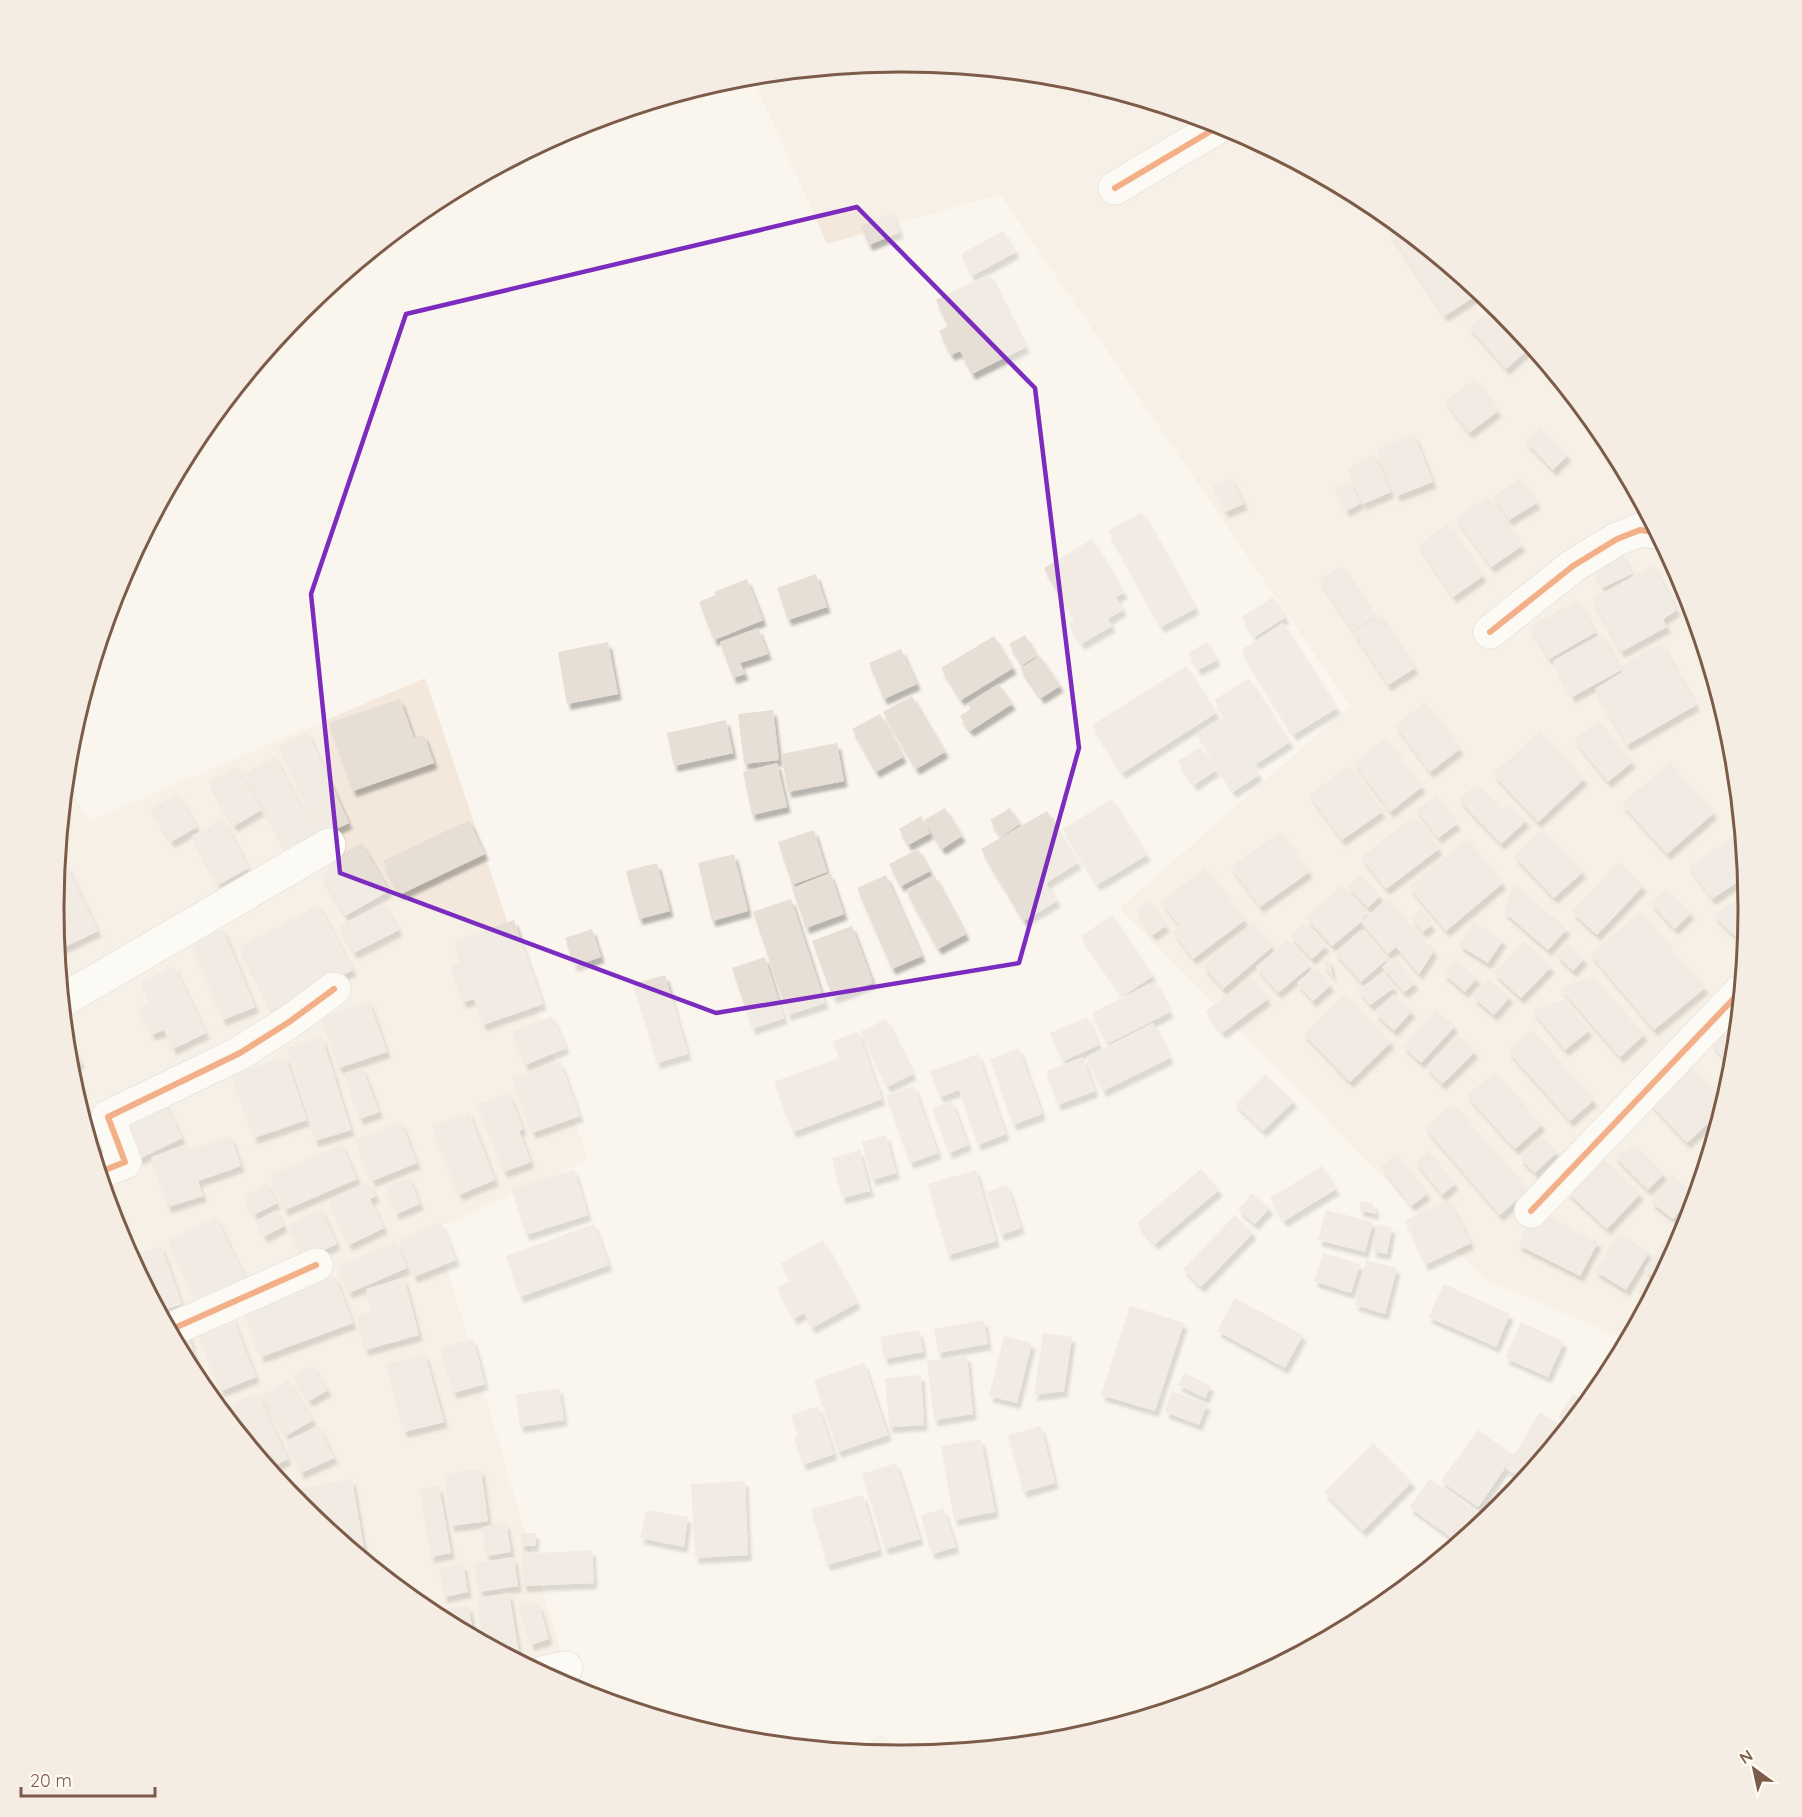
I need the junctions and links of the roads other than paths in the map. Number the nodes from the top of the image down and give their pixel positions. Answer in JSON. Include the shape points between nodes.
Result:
{"nodes":[{"id":1,"x":1210,"y":132,"type":"edge"},
{"id":2,"x":1115,"y":189,"type":"dead end"},
{"id":3,"x":1647,"y":531,"type":"edge"},
{"id":4,"x":1490,"y":632,"type":"dead end"},
{"id":5,"x":329,"y":845,"type":"dead end"},
{"id":6,"x":334,"y":989,"type":"dead end"},
{"id":7,"x":70,"y":996,"type":"edge"},
{"id":8,"x":1732,"y":1000,"type":"edge"},
{"id":9,"x":107,"y":1169,"type":"edge"},
{"id":10,"x":1531,"y":1210,"type":"dead end"},
{"id":11,"x":316,"y":1265,"type":"dead end"},
{"id":12,"x":177,"y":1327,"type":"edge"}],
"edges":[{"from":1,"to":2,"type":"street"},
{"from":3,"to":4,"type":"street","via":[[1617,539],[1573,566]]},
{"from":5,"to":7,"type":"street"},
{"from":6,"to":9,"type":"street","via":[[240,1053],[108,1117],[125,1162]]},
{"from":8,"to":10,"type":"street"},
{"from":11,"to":12,"type":"street"}]}
